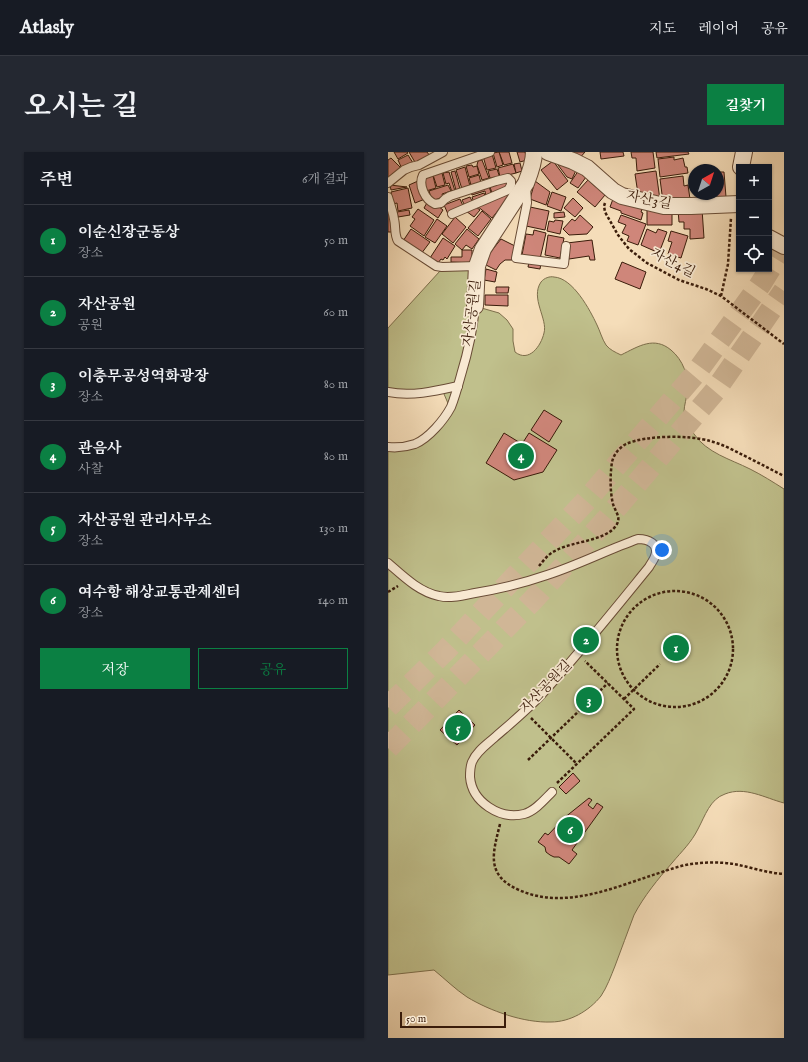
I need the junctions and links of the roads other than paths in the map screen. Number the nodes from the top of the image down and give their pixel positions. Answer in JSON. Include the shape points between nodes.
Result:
{"nodes":[{"id":1,"x":443,"y":152,"type":"edge"},
{"id":2,"x":490,"y":152,"type":"edge"},
{"id":3,"x":534,"y":152,"type":"edge"},
{"id":4,"x":548,"y":152,"type":"edge"},
{"id":5,"x":744,"y":152,"type":"edge"},
{"id":6,"x":742,"y":164,"type":"edge"},
{"id":7,"x":526,"y":182,"type":"junction"},
{"id":8,"x":388,"y":183,"type":"edge"},
{"id":9,"x":388,"y":197,"type":"edge"},
{"id":10,"x":735,"y":204,"type":"edge"},
{"id":11,"x":452,"y":214,"type":"dead end"},
{"id":12,"x":772,"y":240,"type":"edge"},
{"id":13,"x":566,"y":246,"type":"dead end"},
{"id":14,"x":784,"y":246,"type":"edge"},
{"id":15,"x":477,"y":266,"type":"junction"},
{"id":16,"x":475,"y":306,"type":"joint"},
{"id":17,"x":458,"y":386,"type":"junction"},
{"id":18,"x":388,"y":392,"type":"edge"},
{"id":19,"x":388,"y":448,"type":"edge"},
{"id":20,"x":388,"y":564,"type":"edge"},
{"id":21,"x":552,"y":792,"type":"road end"}],
"edges":[{"from":1,"to":8,"type":"lane","via":[[404,170]]},
{"from":2,"to":11,"type":"lane","via":[[423,175],[420,179],[427,198],[435,204],[496,180],[508,178],[511,181],[508,190]]},
{"from":3,"to":7,"type":"street","name":"자산공원길"},
{"from":4,"to":10,"type":"street","name":"자산3길","via":[[587,168],[622,196],[664,206]]},
{"from":5,"to":6,"type":"street"},
{"from":7,"to":13,"type":"lane","via":[[527,203],[516,258],[564,264]]},
{"from":7,"to":15,"type":"street","name":"자산공원길","via":[[486,242]]},
{"from":9,"to":15,"type":"lane","via":[[396,228],[395,237],[398,241],[436,266]]},
{"from":12,"to":14,"type":"street"},
{"from":15,"to":16,"type":"street","name":"자산공원길"},
{"from":16,"to":17,"type":"lane","name":"자산공원길","via":[[473,331]]},
{"from":17,"to":18,"type":"lane","via":[[415,393]]},
{"from":17,"to":19,"type":"lane","name":"자산공원길","via":[[444,418],[425,438],[403,448]]},
{"from":20,"to":21,"type":"lane","name":"자산공원길","via":[[406,579],[431,594],[456,597],[547,575],[638,539],[647,540],[655,546],[656,554],[649,567],[574,658],[540,696],[478,753],[470,769],[473,791],[491,809],[503,814],[530,812]]}]}
